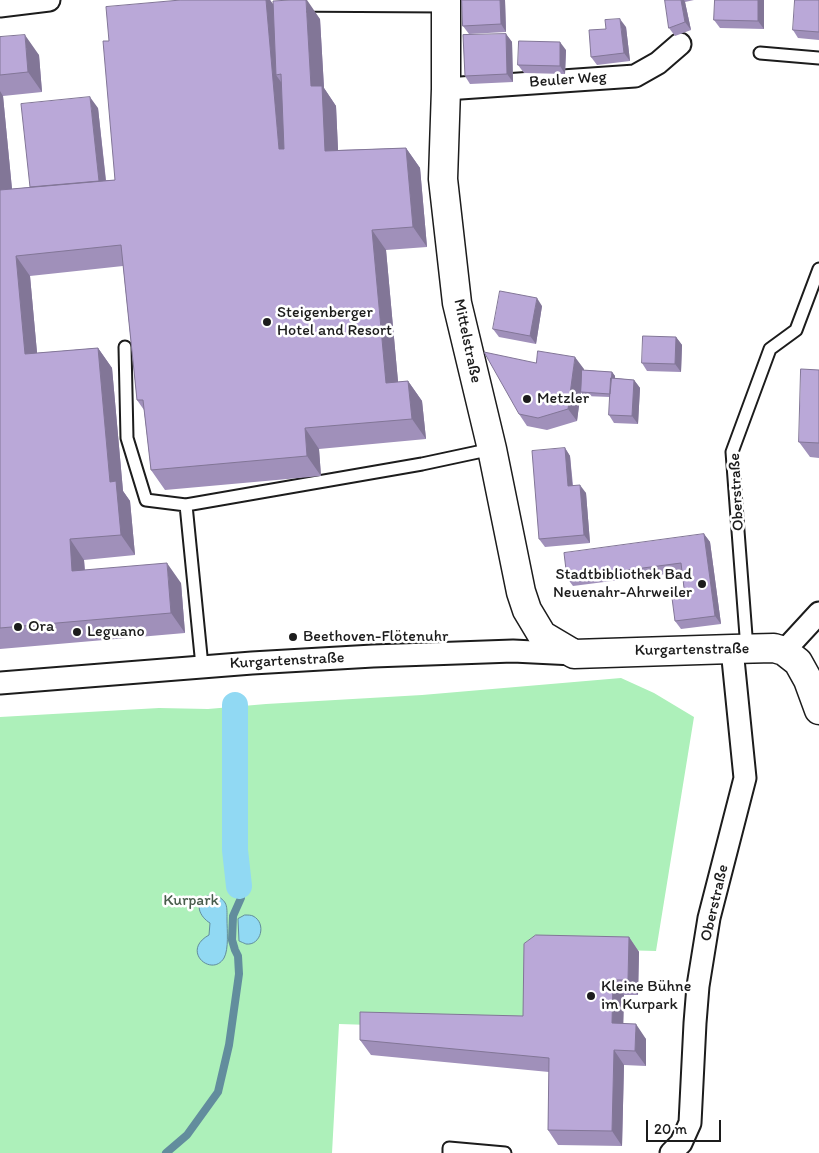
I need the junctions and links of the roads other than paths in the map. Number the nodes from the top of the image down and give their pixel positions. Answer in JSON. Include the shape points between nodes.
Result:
{"nodes":[{"id":1,"x":49,"y":0,"type":"edge"},
{"id":2,"x":272,"y":0,"type":"edge"},
{"id":3,"x":446,"y":1,"type":"edge"},
{"id":4,"x":0,"y":6,"type":"edge"},
{"id":5,"x":680,"y":44,"type":"dead end"},
{"id":6,"x":760,"y":53,"type":"dead end"},
{"id":7,"x":819,"y":58,"type":"edge"},
{"id":8,"x":446,"y":89,"type":"junction"},
{"id":9,"x":819,"y":269,"type":"edge"},
{"id":10,"x":125,"y":348,"type":"dead end"},
{"id":11,"x":492,"y":449,"type":"junction"},
{"id":12,"x":186,"y":505,"type":"junction"},
{"id":13,"x":819,"y":613,"type":"edge"},
{"id":14,"x":739,"y":649,"type":"junction"},
{"id":15,"x":784,"y":651,"type":"junction"},
{"id":16,"x":574,"y":654,"type":"junction"},
{"id":17,"x":202,"y":666,"type":"junction"},
{"id":18,"x":0,"y":683,"type":"edge"},
{"id":19,"x":819,"y":710,"type":"edge"},
{"id":20,"x":449,"y":1153,"type":"edge"},
{"id":21,"x":505,"y":1153,"type":"edge"},
{"id":22,"x":671,"y":1153,"type":"edge"}],
"edges":[{"from":1,"to":4,"type":"street"},
{"from":2,"to":3,"type":"street"},
{"from":3,"to":8,"type":"street","name":"Mittelstraße"},
{"from":5,"to":8,"type":"street","name":"Beuler Weg","via":[[658,63],[635,76]]},
{"from":6,"to":7,"type":"lane"},
{"from":8,"to":11,"type":"street","name":"Mittelstraße","via":[[443,179],[457,303]]},
{"from":9,"to":14,"type":"lane","name":"Oberstraße","via":[[796,330],[770,349],[732,452]]},
{"from":10,"to":12,"type":"lane","via":[[127,438],[146,500]]},
{"from":11,"to":12,"type":"lane"},
{"from":11,"to":16,"type":"street","name":"Mittelstraße","via":[[527,610],[542,635]]},
{"from":12,"to":17,"type":"lane"},
{"from":13,"to":15,"type":"street"},
{"from":14,"to":15,"type":"street","name":"Kurgartenstraße","via":[[774,648]]},
{"from":14,"to":16,"type":"street","name":"Kurgartenstraße"},
{"from":14,"to":22,"type":"street","name":"Oberstraße","via":[[745,778],[709,918],[698,986],[690,1123],[681,1143]]},
{"from":15,"to":19,"type":"street","via":[[798,662]]},
{"from":16,"to":17,"type":"street","name":"Kurgartenstraße","via":[[513,651]]},
{"from":17,"to":18,"type":"street","name":"Kurgartenstraße"},
{"from":20,"to":21,"type":"lane","via":[[449,1148]]}]}
